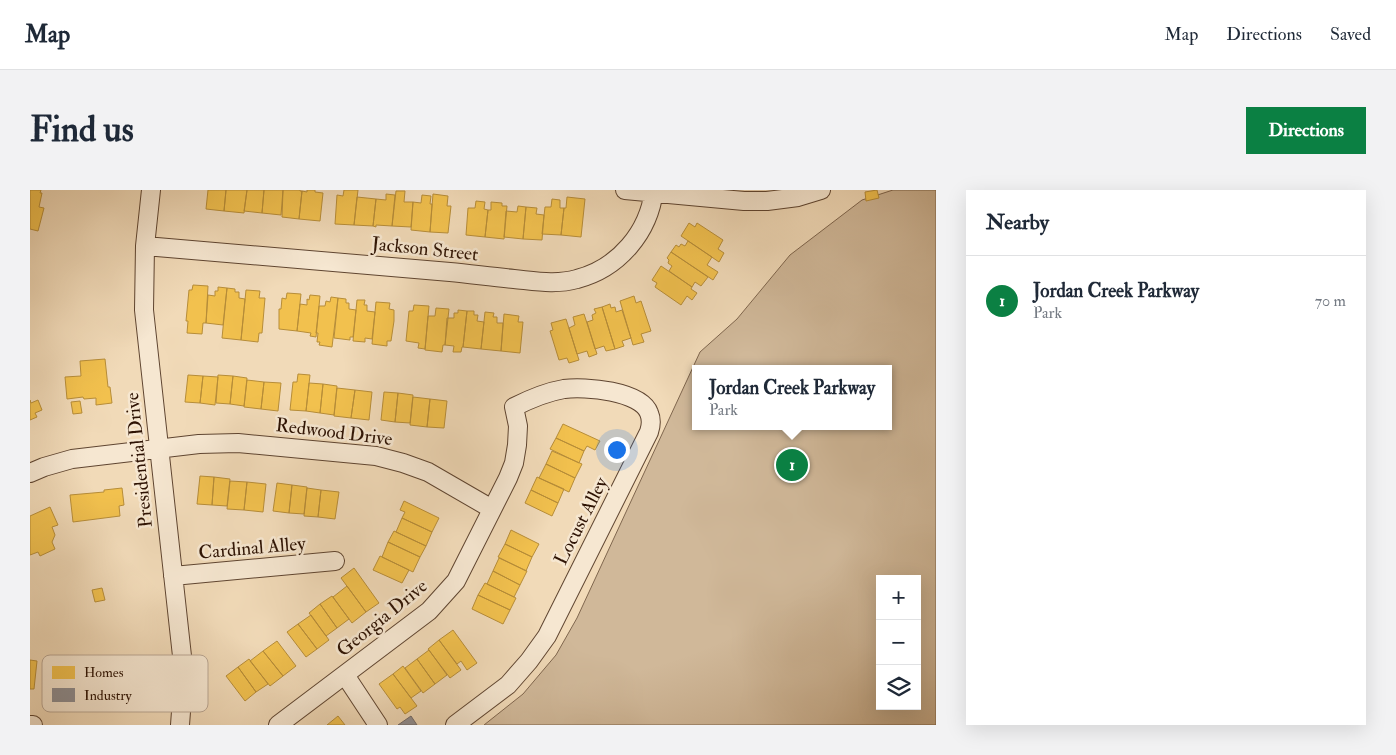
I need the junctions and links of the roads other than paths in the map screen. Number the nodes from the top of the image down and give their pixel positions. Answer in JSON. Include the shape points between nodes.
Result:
{"nodes":[{"id":1,"x":151,"y":190,"type":"edge"},
{"id":2,"x":625,"y":190,"type":"edge"},
{"id":3,"x":821,"y":190,"type":"edge"},
{"id":4,"x":654,"y":191,"type":"edge"},
{"id":5,"x":145,"y":246,"type":"junction"},
{"id":6,"x":514,"y":407,"type":"joint"},
{"id":7,"x":159,"y":449,"type":"junction"},
{"id":8,"x":30,"y":474,"type":"edge"},
{"id":9,"x":492,"y":509,"type":"junction"},
{"id":10,"x":335,"y":561,"type":"dead end"},
{"id":11,"x":173,"y":576,"type":"junction"},
{"id":12,"x":182,"y":655,"type":"edge"},
{"id":13,"x":345,"y":675,"type":"junction"},
{"id":14,"x":181,"y":712,"type":"edge"},
{"id":15,"x":180,"y":725,"type":"edge"},
{"id":16,"x":278,"y":725,"type":"edge"},
{"id":17,"x":378,"y":725,"type":"edge"},
{"id":18,"x":456,"y":725,"type":"edge"}],
"edges":[{"from":1,"to":5,"type":"street","name":"Presidential Drive"},
{"from":2,"to":4,"type":"street"},
{"from":3,"to":4,"type":"street","via":[[767,201]]},
{"from":4,"to":5,"type":"street","name":"Jackson Street","via":[[641,230],[628,248],[594,273],[560,282]]},
{"from":5,"to":7,"type":"street","name":"Presidential Drive","via":[[144,310]]},
{"from":6,"to":9,"type":"street","name":"Georgia Drive","via":[[518,445],[514,464]]},
{"from":6,"to":18,"type":"street","name":"Locust Alley","via":[[565,389],[606,391],[633,398],[644,405],[651,423],[547,636],[508,685]]},
{"from":7,"to":8,"type":"street","name":"Redwood Drive","via":[[72,459]]},
{"from":7,"to":9,"type":"street","name":"Redwood Drive","via":[[238,443],[376,456],[428,472]]},
{"from":7,"to":11,"type":"street","name":"Presidential Drive"},
{"from":9,"to":13,"type":"street","name":"Georgia Drive","via":[[456,581],[436,605]]},
{"from":10,"to":11,"type":"street","name":"Cardinal Alley"},
{"from":11,"to":12,"type":"street","name":"Presidential Drive"},
{"from":13,"to":16,"type":"street","name":"Georgia Drive"},
{"from":13,"to":17,"type":"street"},
{"from":14,"to":15,"type":"street","name":"Presidential Drive"}]}
